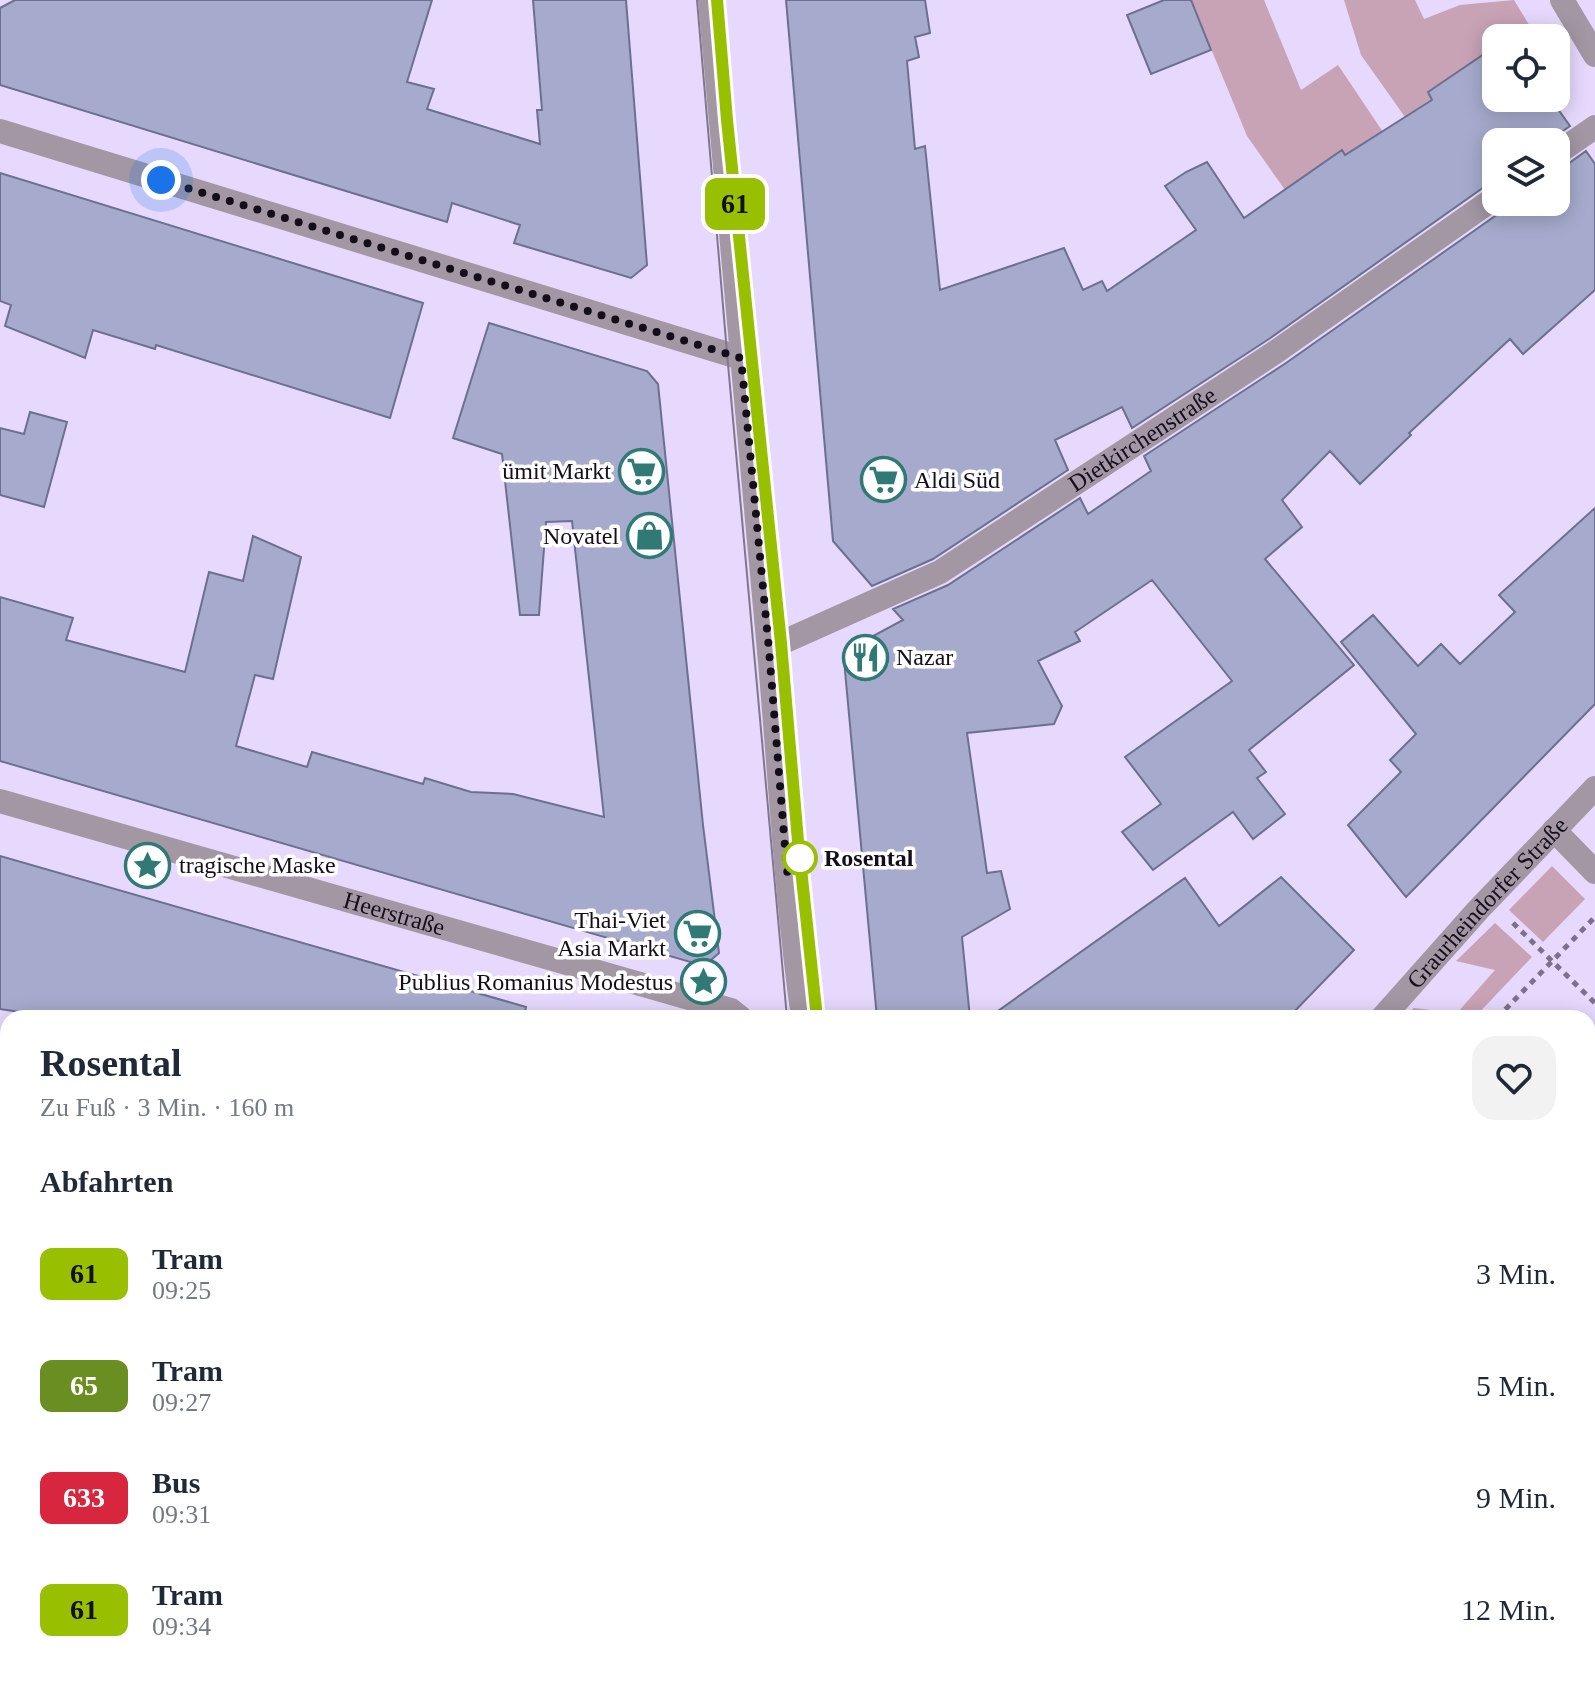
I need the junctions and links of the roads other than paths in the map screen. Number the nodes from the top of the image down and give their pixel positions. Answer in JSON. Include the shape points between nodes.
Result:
{"nodes":[{"id":1,"x":710,"y":0,"type":"edge"},
{"id":2,"x":1562,"y":0,"type":"edge"},
{"id":3,"x":1595,"y":55,"type":"edge"},
{"id":4,"x":1595,"y":127,"type":"edge"},
{"id":5,"x":0,"y":131,"type":"edge"},
{"id":6,"x":1570,"y":144,"type":"edge"},
{"id":7,"x":1482,"y":207,"type":"edge"},
{"id":8,"x":741,"y":358,"type":"junction"},
{"id":9,"x":769,"y":650,"type":"junction"},
{"id":10,"x":1595,"y":788,"type":"edge"},
{"id":11,"x":0,"y":801,"type":"edge"},
{"id":12,"x":1554,"y":830,"type":"junction"},
{"id":13,"x":1595,"y":872,"type":"edge"},
{"id":14,"x":731,"y":1010,"type":"edge"},
{"id":15,"x":802,"y":1010,"type":"edge"},
{"id":16,"x":1389,"y":1010,"type":"edge"}],
"edges":[{"from":1,"to":8,"type":"street"},
{"from":2,"to":3,"type":"street"},
{"from":4,"to":6,"type":"street"},
{"from":5,"to":8,"type":"street"},
{"from":7,"to":9,"type":"street","name":"Dietkirchenstraße","via":[[1277,351],[940,572]]},
{"from":8,"to":9,"type":"street"},
{"from":9,"to":15,"type":"street"},
{"from":10,"to":12,"type":"street","name":"Graurheindorfer Straße"},
{"from":11,"to":14,"type":"street","name":"Heerstraße"},
{"from":12,"to":13,"type":"street"},
{"from":12,"to":16,"type":"street","name":"Graurheindorfer Straße"}]}
